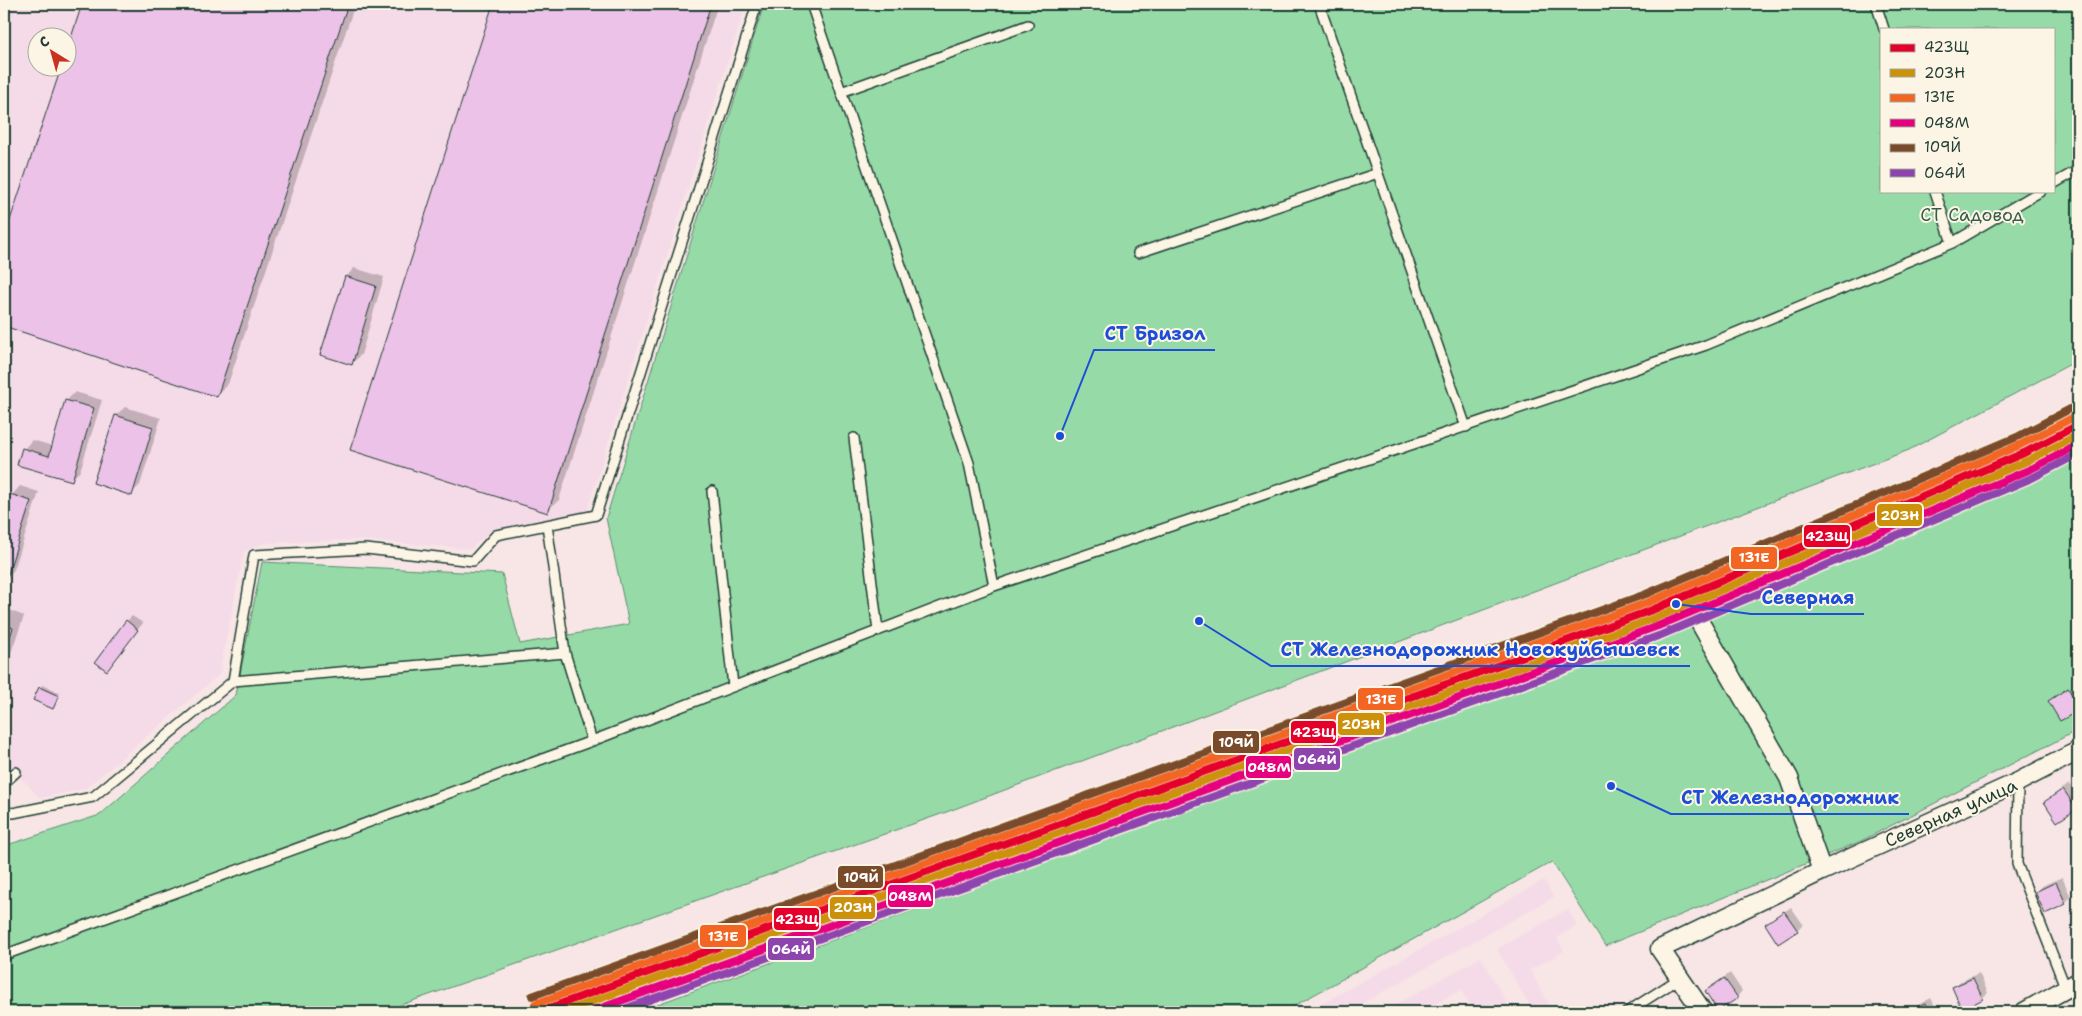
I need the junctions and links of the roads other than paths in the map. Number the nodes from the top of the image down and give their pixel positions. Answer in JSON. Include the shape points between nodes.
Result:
{"nodes":[{"id":1,"x":758,"y":4,"type":"edge"},
{"id":2,"x":811,"y":4,"type":"edge"},
{"id":3,"x":1319,"y":4,"type":"edge"},
{"id":4,"x":1876,"y":4,"type":"edge"},
{"id":5,"x":1028,"y":25,"type":"dead end"},
{"id":6,"x":1884,"y":28,"type":"edge"},
{"id":7,"x":841,"y":92,"type":"junction"},
{"id":8,"x":2078,"y":170,"type":"edge"},
{"id":9,"x":1378,"y":173,"type":"junction"},
{"id":10,"x":2054,"y":183,"type":"edge"},
{"id":11,"x":1935,"y":192,"type":"edge"},
{"id":12,"x":2039,"y":192,"type":"edge"},
{"id":13,"x":1952,"y":243,"type":"junction"},
{"id":14,"x":1138,"y":253,"type":"dead end"},
{"id":15,"x":1466,"y":427,"type":"junction"},
{"id":16,"x":854,"y":438,"type":"dead end"},
{"id":17,"x":712,"y":491,"type":"dead end"},
{"id":18,"x":547,"y":526,"type":"junction"},
{"id":19,"x":994,"y":586,"type":"junction"},
{"id":20,"x":1700,"y":621,"type":"dead end"},
{"id":21,"x":878,"y":631,"type":"junction"},
{"id":22,"x":565,"y":653,"type":"junction"},
{"id":23,"x":233,"y":680,"type":"junction"},
{"id":24,"x":733,"y":686,"type":"junction"},
{"id":25,"x":592,"y":741,"type":"junction"},
{"id":26,"x":2078,"y":750,"type":"edge"},
{"id":27,"x":16,"y":772,"type":"dead end"},
{"id":28,"x":2018,"y":782,"type":"junction"},
{"id":29,"x":4,"y":783,"type":"edge"},
{"id":30,"x":4,"y":811,"type":"edge"},
{"id":31,"x":1822,"y":871,"type":"junction"},
{"id":32,"x":4,"y":955,"type":"edge"},
{"id":33,"x":1680,"y":978,"type":"junction"},
{"id":34,"x":2072,"y":986,"type":"edge"},
{"id":35,"x":1627,"y":1012,"type":"edge"},
{"id":36,"x":1703,"y":1012,"type":"edge"},
{"id":37,"x":2024,"y":1012,"type":"edge"}],
"edges":[{"from":1,"to":18,"type":"lane","via":[[596,515]]},
{"from":2,"to":7,"type":"lane"},
{"from":3,"to":9,"type":"lane"},
{"from":4,"to":6,"type":"lane"},
{"from":5,"to":7,"type":"lane"},
{"from":7,"to":19,"type":"lane","via":[[969,463]]},
{"from":8,"to":10,"type":"lane"},
{"from":9,"to":14,"type":"lane"},
{"from":9,"to":15,"type":"lane"},
{"from":11,"to":13,"type":"lane"},
{"from":12,"to":13,"type":"lane"},
{"from":13,"to":15,"type":"lane","via":[[1706,345]]},
{"from":15,"to":19,"type":"lane"},
{"from":16,"to":21,"type":"lane"},
{"from":17,"to":24,"type":"lane"},
{"from":18,"to":22,"type":"lane"},
{"from":18,"to":23,"type":"lane","via":[[496,535],[473,561],[366,549],[254,555]]},
{"from":19,"to":21,"type":"lane"},
{"from":20,"to":31,"type":"street","via":[[1789,778]]},
{"from":21,"to":24,"type":"lane"},
{"from":22,"to":23,"type":"lane"},
{"from":22,"to":25,"type":"lane"},
{"from":23,"to":30,"type":"lane","via":[[93,797],[13,813]]},
{"from":24,"to":25,"type":"lane"},
{"from":25,"to":32,"type":"lane"},
{"from":26,"to":28,"type":"street","name":"Северная улица"},
{"from":27,"to":29,"type":"lane"},
{"from":28,"to":31,"type":"street","name":"Северная улица"},
{"from":28,"to":34,"type":"lane","via":[[2017,864]]},
{"from":31,"to":33,"type":"street","name":"Северная улица","via":[[1660,949]]},
{"from":33,"to":35,"type":"lane"},
{"from":33,"to":36,"type":"street"},
{"from":34,"to":37,"type":"street"}]}
